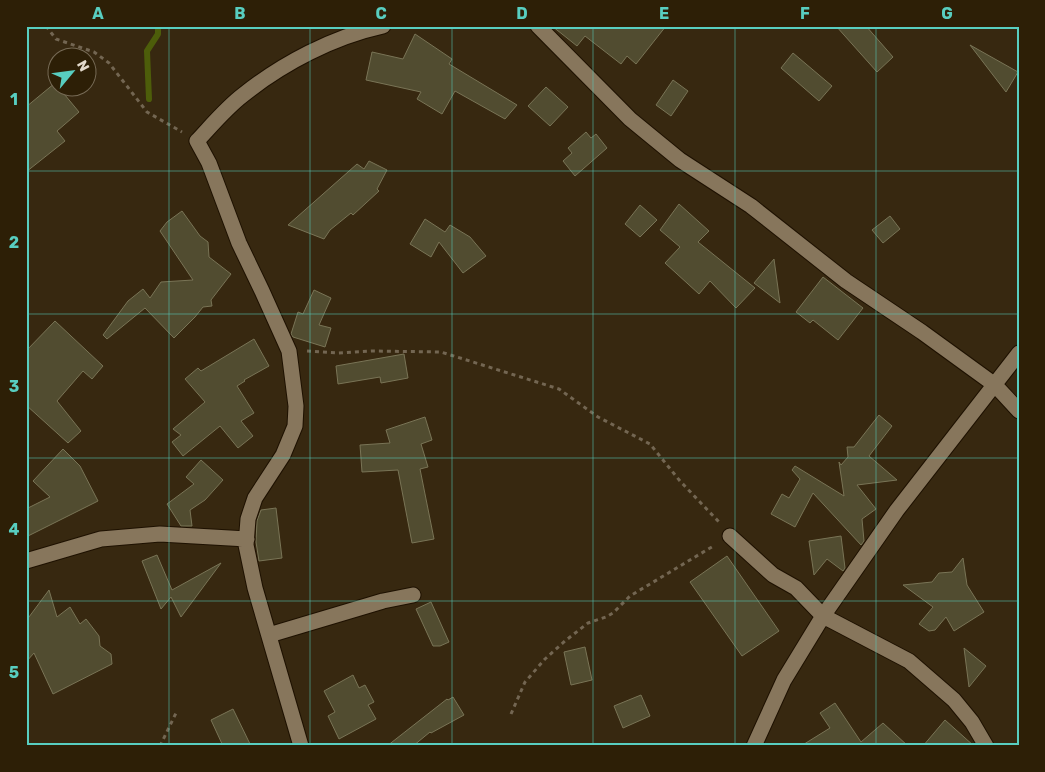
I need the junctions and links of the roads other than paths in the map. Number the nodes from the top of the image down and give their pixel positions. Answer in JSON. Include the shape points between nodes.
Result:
{"nodes":[{"id":1,"x":382,"y":26,"type":"edge"},
{"id":2,"x":538,"y":26,"type":"edge"},
{"id":3,"x":1019,"y":353,"type":"edge"},
{"id":4,"x":995,"y":385,"type":"junction"},
{"id":5,"x":1019,"y":411,"type":"edge"},
{"id":6,"x":730,"y":536,"type":"road end"},
{"id":7,"x":247,"y":539,"type":"junction"},
{"id":8,"x":26,"y":561,"type":"edge"},
{"id":9,"x":413,"y":595,"type":"dead end"},
{"id":10,"x":823,"y":616,"type":"junction"},
{"id":11,"x":269,"y":635,"type":"junction"},
{"id":12,"x":301,"y":746,"type":"edge"},
{"id":13,"x":754,"y":746,"type":"edge"},
{"id":14,"x":986,"y":746,"type":"edge"}],
"edges":[{"from":1,"to":7,"type":"street","via":[[350,35],[286,66],[244,94],[197,141],[288,351],[296,406],[295,426],[283,455],[255,498],[248,519]]},
{"from":2,"to":4,"type":"street","via":[[630,119],[680,160],[751,206],[846,281]]},
{"from":3,"to":4,"type":"street"},
{"from":4,"to":5,"type":"street"},
{"from":4,"to":10,"type":"street","via":[[897,510]]},
{"from":6,"to":10,"type":"street","via":[[774,575],[796,588]]},
{"from":7,"to":8,"type":"street","via":[[160,534],[101,539]]},
{"from":7,"to":11,"type":"street","via":[[255,588]]},
{"from":9,"to":11,"type":"street"},
{"from":10,"to":13,"type":"street","via":[[784,680]]},
{"from":10,"to":14,"type":"street","via":[[909,661],[954,700]]},
{"from":11,"to":12,"type":"street"}]}
